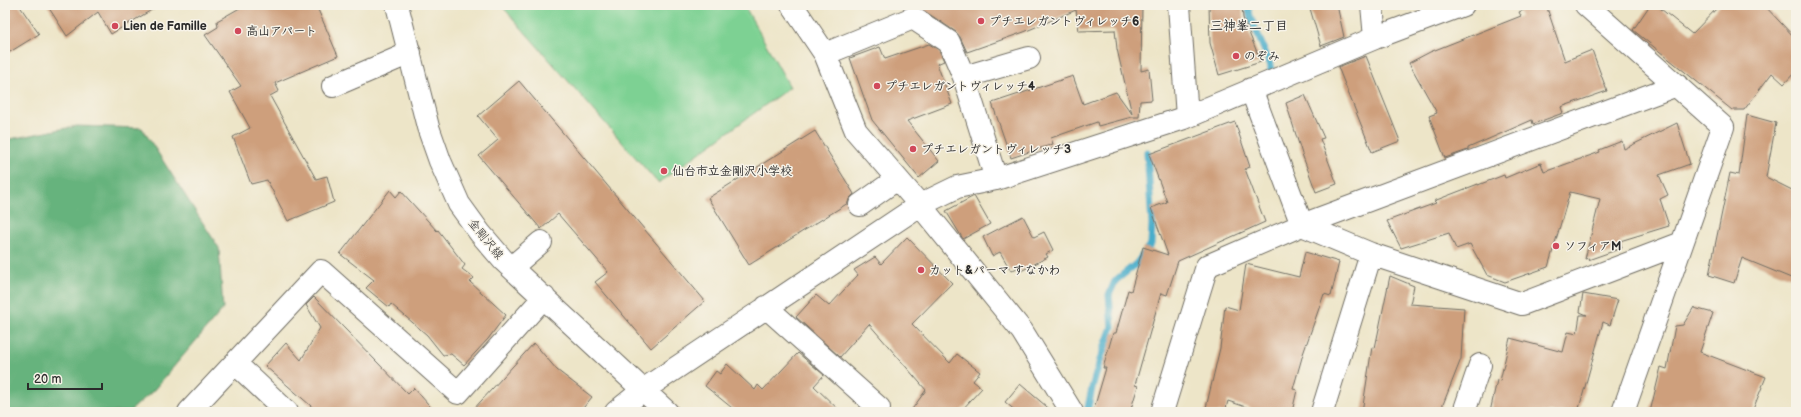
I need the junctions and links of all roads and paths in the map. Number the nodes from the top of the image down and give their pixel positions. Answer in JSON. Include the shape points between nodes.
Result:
{"nodes":[{"id":1,"x":397,"y":5,"type":"edge"},
{"id":2,"x":792,"y":5,"type":"edge"},
{"id":3,"x":1179,"y":5,"type":"edge"},
{"id":4,"x":1372,"y":5,"type":"edge"},
{"id":5,"x":1463,"y":5,"type":"edge"},
{"id":6,"x":1586,"y":5,"type":"edge"},
{"id":7,"x":1375,"y":38,"type":"junction"},
{"id":8,"x":410,"y":53,"type":"junction"},
{"id":9,"x":826,"y":54,"type":"junction"},
{"id":10,"x":1029,"y":58,"type":"dead end"},
{"id":11,"x":964,"y":77,"type":"junction"},
{"id":12,"x":1677,"y":85,"type":"junction"},
{"id":13,"x":333,"y":86,"type":"dead end"},
{"id":14,"x":1252,"y":90,"type":"junction"},
{"id":15,"x":1188,"y":117,"type":"junction"},
{"id":16,"x":897,"y":179,"type":"junction"},
{"id":17,"x":996,"y":179,"type":"junction"},
{"id":18,"x":860,"y":205,"type":"dead end"},
{"id":19,"x":920,"y":205,"type":"junction"},
{"id":20,"x":1302,"y":225,"type":"junction"},
{"id":21,"x":540,"y":242,"type":"dead end"},
{"id":22,"x":1682,"y":244,"type":"junction"},
{"id":23,"x":1371,"y":254,"type":"junction"},
{"id":24,"x":513,"y":269,"type":"junction"},
{"id":25,"x":544,"y":298,"type":"junction"},
{"id":26,"x":766,"y":307,"type":"junction"},
{"id":27,"x":235,"y":363,"type":"junction"},
{"id":28,"x":1480,"y":365,"type":"dead end"},
{"id":29,"x":643,"y":390,"type":"junction"},
{"id":30,"x":879,"y":408,"type":"dead end"},
{"id":31,"x":189,"y":412,"type":"edge"},
{"id":32,"x":287,"y":412,"type":"edge"},
{"id":33,"x":616,"y":412,"type":"edge"},
{"id":34,"x":667,"y":412,"type":"edge"},
{"id":35,"x":1072,"y":412,"type":"edge"},
{"id":36,"x":1162,"y":412,"type":"edge"},
{"id":37,"x":1322,"y":412,"type":"edge"},
{"id":38,"x":1464,"y":412,"type":"edge"},
{"id":39,"x":1623,"y":412,"type":"edge"}],
"edges":[{"from":1,"to":8,"type":"street","name":"金剛沢線"},
{"from":2,"to":9,"type":"street"},
{"from":3,"to":15,"type":"street"},
{"from":4,"to":7,"type":"street"},
{"from":5,"to":7,"type":"street"},
{"from":6,"to":12,"type":"street"},
{"from":7,"to":14,"type":"street"},
{"from":8,"to":13,"type":"street"},
{"from":8,"to":24,"type":"street","name":"金剛沢線","via":[[428,127],[459,204],[480,233]]},
{"from":9,"to":11,"type":"street","via":[[913,18],[950,42]]},
{"from":9,"to":16,"type":"street","via":[[856,131]]},
{"from":10,"to":11,"type":"street"},
{"from":11,"to":17,"type":"street"},
{"from":12,"to":20,"type":"street"},
{"from":12,"to":22,"type":"street","via":[[1723,127]]},
{"from":14,"to":15,"type":"street"},
{"from":14,"to":20,"type":"street"},
{"from":15,"to":17,"type":"street"},
{"from":16,"to":18,"type":"street"},
{"from":16,"to":19,"type":"street"},
{"from":17,"to":19,"type":"street","via":[[957,187]]},
{"from":19,"to":26,"type":"street"},
{"from":19,"to":35,"type":"street","via":[[1022,331]]},
{"from":20,"to":23,"type":"street"},
{"from":20,"to":36,"type":"street","via":[[1207,266]]},
{"from":21,"to":24,"type":"street"},
{"from":22,"to":23,"type":"street","via":[[1522,304]]},
{"from":22,"to":39,"type":"street"},
{"from":23,"to":37,"type":"street"},
{"from":24,"to":25,"type":"street","name":"金剛沢線"},
{"from":25,"to":27,"type":"street","via":[[458,393],[321,271]]},
{"from":25,"to":29,"type":"street","name":"金剛沢線"},
{"from":26,"to":29,"type":"street"},
{"from":26,"to":30,"type":"street"},
{"from":27,"to":31,"type":"street"},
{"from":27,"to":32,"type":"street"},
{"from":28,"to":38,"type":"street"},
{"from":29,"to":33,"type":"street"},
{"from":29,"to":34,"type":"street","name":"金剛沢線"}]}
